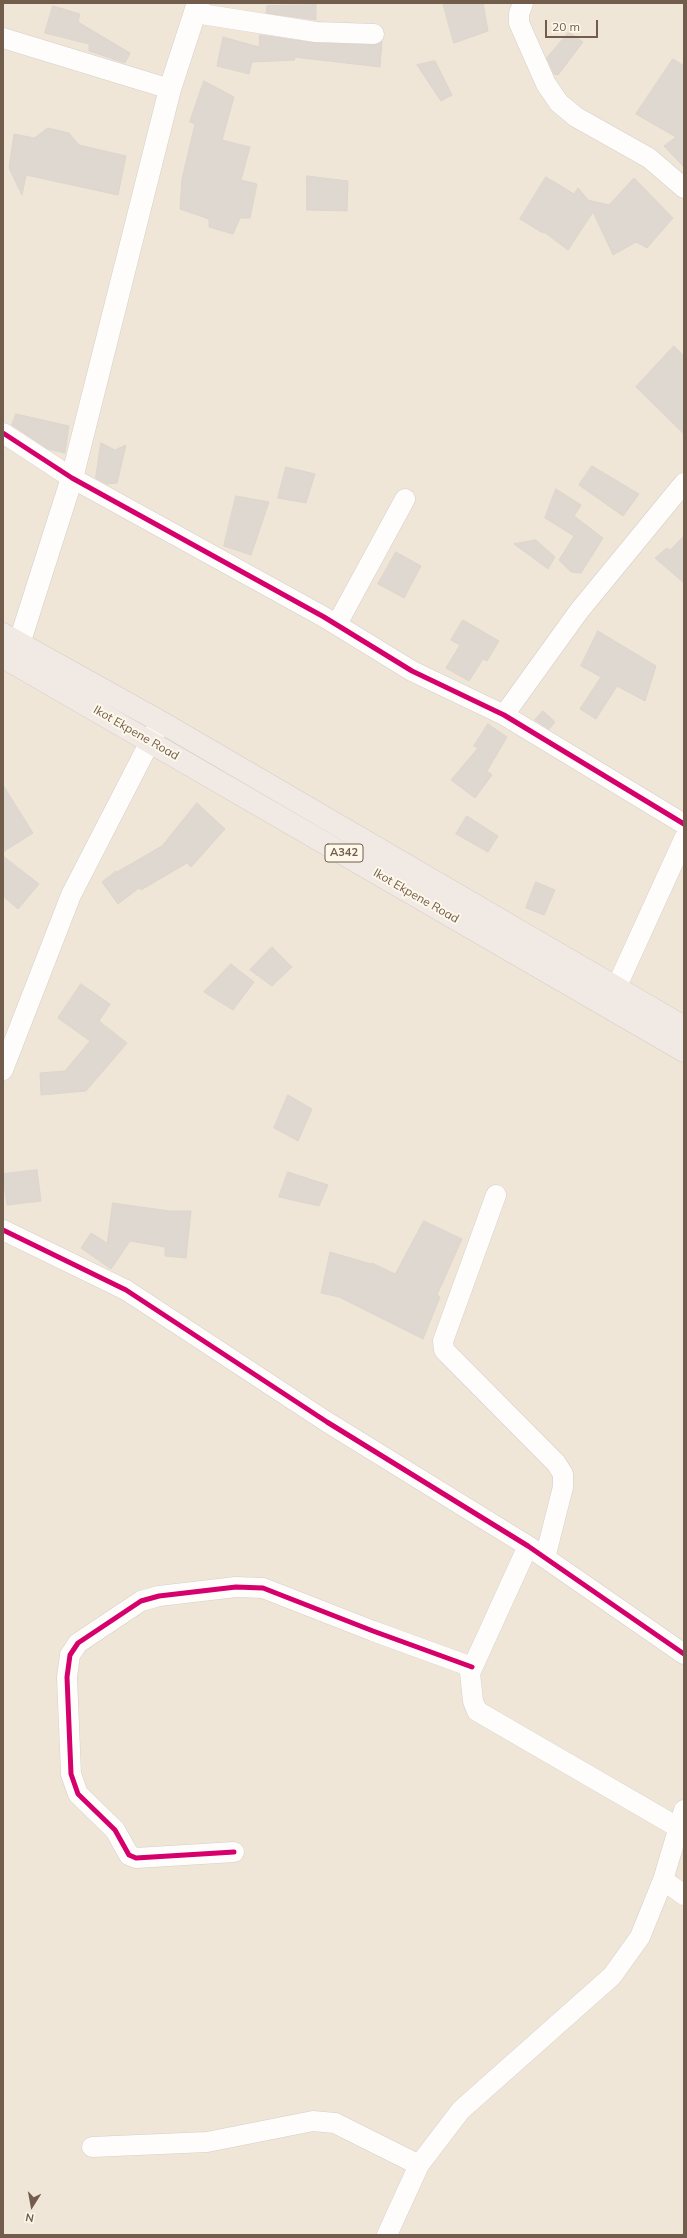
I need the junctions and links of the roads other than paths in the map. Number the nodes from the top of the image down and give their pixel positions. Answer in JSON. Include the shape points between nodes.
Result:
{"nodes":[{"id":1,"x":523,"y":3,"type":"edge"},
{"id":2,"x":197,"y":8,"type":"edge"},
{"id":3,"x":374,"y":34,"type":"dead end"},
{"id":4,"x":3,"y":38,"type":"edge"},
{"id":5,"x":170,"y":90,"type":"junction"},
{"id":6,"x":684,"y":188,"type":"edge"},
{"id":7,"x":3,"y":434,"type":"edge"},
{"id":8,"x":72,"y":478,"type":"junction"},
{"id":9,"x":684,"y":483,"type":"edge"},
{"id":10,"x":405,"y":500,"type":"dead end"},
{"id":11,"x":337,"y":624,"type":"junction"},
{"id":12,"x":8,"y":645,"type":"edge"},
{"id":13,"x":504,"y":715,"type":"junction"},
{"id":14,"x":155,"y":731,"type":"junction"},
{"id":15,"x":684,"y":824,"type":"edge"},
{"id":16,"x":684,"y":839,"type":"edge"},
{"id":17,"x":616,"y":988,"type":"junction"},
{"id":18,"x":684,"y":1027,"type":"edge"},
{"id":19,"x":684,"y":1051,"type":"edge"},
{"id":20,"x":3,"y":1070,"type":"edge"},
{"id":21,"x":496,"y":1195,"type":"dead end"},
{"id":22,"x":3,"y":1230,"type":"edge"},
{"id":23,"x":528,"y":1546,"type":"junction"},
{"id":24,"x":545,"y":1558,"type":"junction"},
{"id":25,"x":684,"y":1654,"type":"edge"},
{"id":26,"x":472,"y":1667,"type":"junction"},
{"id":27,"x":681,"y":1819,"type":"edge"},
{"id":28,"x":234,"y":1852,"type":"dead end"},
{"id":29,"x":663,"y":1880,"type":"junction"},
{"id":30,"x":684,"y":1895,"type":"edge"},
{"id":31,"x":92,"y":2147,"type":"dead end"},
{"id":32,"x":419,"y":2165,"type":"junction"},
{"id":33,"x":387,"y":2235,"type":"edge"}],
"edges":[{"from":1,"to":6,"type":"street","via":[[519,23],[546,84],[559,103],[576,117],[649,158]]},
{"from":2,"to":3,"type":"street","via":[[316,32]]},
{"from":2,"to":5,"type":"street"},
{"from":4,"to":5,"type":"street"},
{"from":5,"to":8,"type":"street"},
{"from":7,"to":8,"type":"street"},
{"from":8,"to":11,"type":"street"},
{"from":8,"to":12,"type":"street"},
{"from":9,"to":13,"type":"street","via":[[579,611]]},
{"from":10,"to":11,"type":"street"},
{"from":11,"to":13,"type":"street","via":[[412,671]]},
{"from":12,"to":14,"type":"highway","name":"Ikot Ekpene Road","number":"A342"},
{"from":13,"to":15,"type":"street"},
{"from":14,"to":17,"type":"highway","name":"Ikot Ekpene Road","number":"A342"},
{"from":14,"to":19,"type":"highway","name":"Ikot Ekpene Road","number":"A342"},
{"from":14,"to":20,"type":"street","via":[[71,895]]},
{"from":16,"to":17,"type":"street"},
{"from":17,"to":18,"type":"highway","name":"Ikot Ekpene Road","number":"A342"},
{"from":21,"to":24,"type":"street","via":[[443,1341],[444,1350],[563,1474],[563,1487]]},
{"from":22,"to":23,"type":"street","via":[[126,1290],[327,1422]]},
{"from":23,"to":24,"type":"street"},
{"from":23,"to":26,"type":"street"},
{"from":24,"to":25,"type":"street"},
{"from":26,"to":27,"type":"street","via":[[470,1673],[473,1701],[477,1711]]},
{"from":26,"to":28,"type":"street","via":[[263,1588],[236,1587],[159,1596],[141,1601],[78,1643],[70,1655],[66,1677],[72,1774],[78,1794],[115,1830],[129,1854],[136,1858]]},
{"from":27,"to":29,"type":"street"},
{"from":29,"to":30,"type":"street"},
{"from":29,"to":32,"type":"street","via":[[640,1937],[612,1976],[461,2110]]},
{"from":31,"to":32,"type":"street","via":[[207,2142],[312,2121],[336,2123]]},
{"from":32,"to":33,"type":"street"}]}
